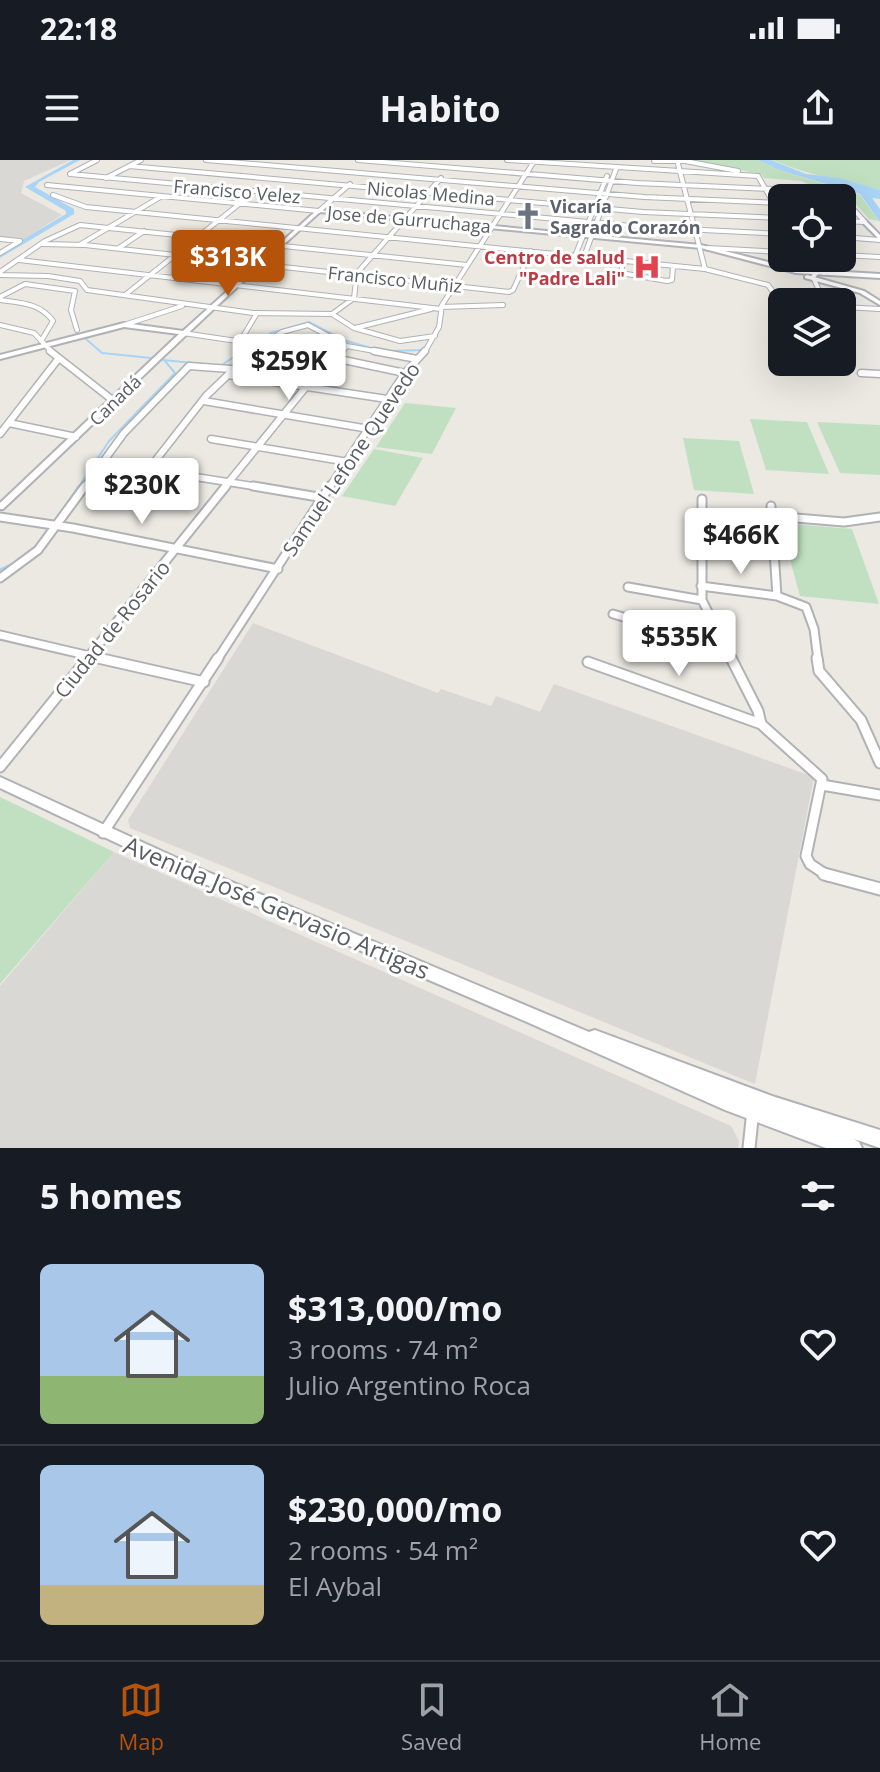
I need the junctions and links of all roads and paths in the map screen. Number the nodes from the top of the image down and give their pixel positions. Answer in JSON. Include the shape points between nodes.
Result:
{"nodes":[{"id":1,"x":97,"y":160,"type":"edge"},
{"id":2,"x":141,"y":160,"type":"edge"},
{"id":3,"x":206,"y":160,"type":"edge"},
{"id":4,"x":218,"y":160,"type":"edge"},
{"id":5,"x":298,"y":160,"type":"edge"},
{"id":6,"x":358,"y":160,"type":"edge"},
{"id":7,"x":457,"y":160,"type":"edge"},
{"id":8,"x":507,"y":160,"type":"edge"},
{"id":9,"x":677,"y":160,"type":"edge"},
{"id":10,"x":377,"y":161,"type":"edge"},
{"id":11,"x":535,"y":161,"type":"edge"},
{"id":12,"x":654,"y":161,"type":"edge"},
{"id":13,"x":129,"y":166,"type":"junction"},
{"id":14,"x":289,"y":167,"type":"junction"},
{"id":15,"x":450,"y":168,"type":"junction"},
{"id":16,"x":610,"y":168,"type":"junction"},
{"id":17,"x":616,"y":169,"type":"junction"},
{"id":18,"x":680,"y":172,"type":"junction"},
{"id":19,"x":199,"y":173,"type":"junction"},
{"id":20,"x":363,"y":173,"type":"junction"},
{"id":21,"x":526,"y":174,"type":"junction"},
{"id":22,"x":758,"y":176,"type":"junction"},
{"id":23,"x":105,"y":178,"type":"junction"},
{"id":24,"x":272,"y":179,"type":"junction"},
{"id":25,"x":439,"y":180,"type":"junction"},
{"id":26,"x":608,"y":180,"type":"junction"},
{"id":27,"x":47,"y":185,"type":"dead end"},
{"id":28,"x":179,"y":185,"type":"junction"},
{"id":29,"x":683,"y":185,"type":"junction"},
{"id":30,"x":62,"y":186,"type":"junction"},
{"id":31,"x":348,"y":186,"type":"junction"},
{"id":32,"x":518,"y":186,"type":"junction"},
{"id":33,"x":88,"y":188,"type":"junction"},
{"id":34,"x":768,"y":189,"type":"joint"},
{"id":35,"x":254,"y":192,"type":"junction"},
{"id":36,"x":428,"y":193,"type":"junction"},
{"id":37,"x":600,"y":193,"type":"junction"},
{"id":38,"x":607,"y":194,"type":"junction"},
{"id":39,"x":53,"y":195,"type":"dead end"},
{"id":40,"x":161,"y":196,"type":"junction"},
{"id":41,"x":332,"y":199,"type":"junction"},
{"id":42,"x":686,"y":199,"type":"junction"},
{"id":43,"x":509,"y":200,"type":"junction"},
{"id":44,"x":768,"y":202,"type":"edge"},
{"id":45,"x":239,"y":204,"type":"junction"},
{"id":46,"x":415,"y":207,"type":"junction"},
{"id":47,"x":595,"y":207,"type":"junction"},
{"id":48,"x":601,"y":208,"type":"junction"},
{"id":49,"x":856,"y":211,"type":"edge"},
{"id":50,"x":136,"y":212,"type":"junction"},
{"id":51,"x":318,"y":212,"type":"junction"},
{"id":52,"x":690,"y":214,"type":"junction"},
{"id":53,"x":500,"y":215,"type":"junction"},
{"id":54,"x":768,"y":217,"type":"edge"},
{"id":55,"x":219,"y":220,"type":"junction"},
{"id":56,"x":404,"y":220,"type":"junction"},
{"id":57,"x":856,"y":222,"type":"edge"},
{"id":58,"x":865,"y":222,"type":"junction"},
{"id":59,"x":874,"y":222,"type":"dead end"},
{"id":60,"x":588,"y":223,"type":"junction"},
{"id":61,"x":596,"y":223,"type":"junction"},
{"id":62,"x":109,"y":228,"type":"junction"},
{"id":63,"x":300,"y":228,"type":"junction"},
{"id":64,"x":492,"y":228,"type":"junction"},
{"id":65,"x":696,"y":230,"type":"junction"},
{"id":66,"x":144,"y":231,"type":"junction"},
{"id":67,"x":768,"y":233,"type":"edge"},
{"id":68,"x":198,"y":237,"type":"junction"},
{"id":69,"x":388,"y":237,"type":"junction"},
{"id":70,"x":583,"y":237,"type":"junction"},
{"id":71,"x":591,"y":238,"type":"junction"},
{"id":72,"x":856,"y":238,"type":"edge"},
{"id":73,"x":0,"y":239,"type":"edge"},
{"id":74,"x":880,"y":239,"type":"edge"},
{"id":75,"x":42,"y":244,"type":"junction"},
{"id":76,"x":81,"y":245,"type":"junction"},
{"id":77,"x":280,"y":245,"type":"junction"},
{"id":78,"x":480,"y":246,"type":"junction"},
{"id":79,"x":703,"y":248,"type":"junction"},
{"id":80,"x":118,"y":249,"type":"junction"},
{"id":81,"x":531,"y":251,"type":"junction"},
{"id":82,"x":768,"y":251,"type":"edge"},
{"id":83,"x":0,"y":253,"type":"edge"},
{"id":84,"x":175,"y":255,"type":"junction"},
{"id":85,"x":373,"y":255,"type":"junction"},
{"id":86,"x":575,"y":256,"type":"junction"},
{"id":87,"x":856,"y":256,"type":"edge"},
{"id":88,"x":584,"y":257,"type":"junction"},
{"id":89,"x":880,"y":257,"type":"edge"},
{"id":90,"x":19,"y":260,"type":"junction"},
{"id":91,"x":623,"y":261,"type":"junction"},
{"id":92,"x":259,"y":264,"type":"junction"},
{"id":93,"x":467,"y":265,"type":"junction"},
{"id":94,"x":673,"y":266,"type":"junction"},
{"id":95,"x":705,"y":269,"type":"junction"},
{"id":96,"x":824,"y":273,"type":"joint"},
{"id":97,"x":0,"y":274,"type":"edge"},
{"id":98,"x":150,"y":275,"type":"junction"},
{"id":99,"x":356,"y":275,"type":"junction"},
{"id":100,"x":815,"y":276,"type":"junction"},
{"id":101,"x":880,"y":276,"type":"edge"},
{"id":102,"x":237,"y":285,"type":"junction"},
{"id":103,"x":454,"y":286,"type":"junction"},
{"id":104,"x":4,"y":287,"type":"dead end"},
{"id":105,"x":770,"y":288,"type":"edge"},
{"id":106,"x":819,"y":288,"type":"edge"},
{"id":107,"x":12,"y":290,"type":"junction"},
{"id":108,"x":125,"y":295,"type":"junction"},
{"id":109,"x":0,"y":298,"type":"edge"},
{"id":110,"x":354,"y":298,"type":"junction"},
{"id":111,"x":187,"y":304,"type":"junction"},
{"id":112,"x":503,"y":305,"type":"dead end"},
{"id":113,"x":880,"y":306,"type":"edge"},
{"id":114,"x":210,"y":307,"type":"junction"},
{"id":115,"x":856,"y":307,"type":"edge"},
{"id":116,"x":438,"y":308,"type":"junction"},
{"id":117,"x":257,"y":313,"type":"junction"},
{"id":118,"x":332,"y":314,"type":"junction"},
{"id":119,"x":0,"y":325,"type":"edge"},
{"id":120,"x":124,"y":325,"type":"junction"},
{"id":121,"x":354,"y":328,"type":"junction"},
{"id":122,"x":77,"y":330,"type":"dead end"},
{"id":123,"x":183,"y":333,"type":"junction"},
{"id":124,"x":435,"y":336,"type":"junction"},
{"id":125,"x":241,"y":340,"type":"junction"},
{"id":126,"x":250,"y":343,"type":"dead end"},
{"id":127,"x":263,"y":343,"type":"junction"},
{"id":128,"x":43,"y":344,"type":"junction"},
{"id":129,"x":347,"y":346,"type":"junction"},
{"id":130,"x":0,"y":357,"type":"edge"},
{"id":131,"x":59,"y":358,"type":"junction"},
{"id":132,"x":417,"y":359,"type":"junction"},
{"id":133,"x":332,"y":360,"type":"junction"},
{"id":134,"x":229,"y":372,"type":"junction"},
{"id":135,"x":405,"y":373,"type":"junction"},
{"id":136,"x":861,"y":373,"type":"dead end"},
{"id":137,"x":880,"y":374,"type":"edge"},
{"id":138,"x":305,"y":388,"type":"junction"},
{"id":139,"x":387,"y":399,"type":"junction"},
{"id":140,"x":204,"y":401,"type":"junction"},
{"id":141,"x":115,"y":402,"type":"junction"},
{"id":142,"x":283,"y":416,"type":"junction"},
{"id":143,"x":9,"y":423,"type":"junction"},
{"id":144,"x":369,"y":429,"type":"junction"},
{"id":145,"x":0,"y":434,"type":"edge"},
{"id":146,"x":76,"y":437,"type":"junction"},
{"id":147,"x":211,"y":439,"type":"dead end"},
{"id":148,"x":258,"y":447,"type":"junction"},
{"id":149,"x":101,"y":462,"type":"junction"},
{"id":150,"x":348,"y":462,"type":"junction"},
{"id":151,"x":148,"y":469,"type":"junction"},
{"id":152,"x":229,"y":483,"type":"junction"},
{"id":153,"x":324,"y":498,"type":"junction"},
{"id":154,"x":702,"y":499,"type":"dead end"},
{"id":155,"x":125,"y":501,"type":"dead end"},
{"id":156,"x":771,"y":506,"type":"dead end"},
{"id":157,"x":0,"y":507,"type":"edge"},
{"id":158,"x":772,"y":516,"type":"junction"},
{"id":159,"x":0,"y":517,"type":"edge"},
{"id":160,"x":880,"y":517,"type":"edge"},
{"id":161,"x":61,"y":526,"type":"junction"},
{"id":162,"x":177,"y":548,"type":"junction"},
{"id":163,"x":278,"y":569,"type":"junction"},
{"id":164,"x":0,"y":578,"type":"edge"},
{"id":165,"x":701,"y":586,"type":"junction"},
{"id":166,"x":628,"y":587,"type":"dead end"},
{"id":167,"x":777,"y":596,"type":"junction"},
{"id":168,"x":702,"y":600,"type":"junction"},
{"id":169,"x":613,"y":614,"type":"dead end"},
{"id":170,"x":0,"y":635,"type":"edge"},
{"id":171,"x":725,"y":647,"type":"junction"},
{"id":172,"x":90,"y":655,"type":"junction"},
{"id":173,"x":588,"y":662,"type":"dead end"},
{"id":174,"x":204,"y":682,"type":"junction"},
{"id":175,"x":761,"y":724,"type":"junction"},
{"id":176,"x":880,"y":763,"type":"edge"},
{"id":177,"x":0,"y":767,"type":"edge"},
{"id":178,"x":0,"y":782,"type":"edge"},
{"id":179,"x":822,"y":785,"type":"junction"},
{"id":180,"x":880,"y":795,"type":"edge"},
{"id":181,"x":103,"y":833,"type":"junction"},
{"id":182,"x":880,"y":889,"type":"edge"},
{"id":183,"x":753,"y":1106,"type":"junction"},
{"id":184,"x":880,"y":1139,"type":"edge"},
{"id":185,"x":749,"y":1148,"type":"edge"},
{"id":186,"x":853,"y":1148,"type":"edge"}],
"edges":[{"from":1,"to":23,"type":"street","name":"Francisco Velez","via":[[70,174]]},
{"from":2,"to":13,"type":"street"},
{"from":3,"to":4,"type":"street"},
{"from":4,"to":14,"type":"street"},
{"from":4,"to":19,"type":"street"},
{"from":5,"to":14,"type":"street"},
{"from":6,"to":10,"type":"street"},
{"from":7,"to":15,"type":"street"},
{"from":8,"to":11,"type":"street"},
{"from":9,"to":12,"type":"street"},
{"from":9,"to":18,"type":"street"},
{"from":9,"to":22,"type":"street"},
{"from":10,"to":15,"type":"street"},
{"from":10,"to":20,"type":"street"},
{"from":11,"to":16,"type":"street"},
{"from":11,"to":21,"type":"street","name":"Samuel Lefone Quevedo"},
{"from":13,"to":19,"type":"street","name":"Nicolas Medina"},
{"from":13,"to":23,"type":"street"},
{"from":14,"to":20,"type":"street"},
{"from":14,"to":24,"type":"street"},
{"from":15,"to":21,"type":"street"},
{"from":15,"to":25,"type":"street"},
{"from":16,"to":17,"type":"street"},
{"from":16,"to":26,"type":"street"},
{"from":17,"to":18,"type":"street"},
{"from":17,"to":26,"type":"street"},
{"from":18,"to":22,"type":"street"},
{"from":18,"to":29,"type":"street"},
{"from":19,"to":24,"type":"street","name":"Nicolas Medina"},
{"from":19,"to":28,"type":"street"},
{"from":20,"to":25,"type":"street"},
{"from":20,"to":31,"type":"street"},
{"from":21,"to":26,"type":"street"},
{"from":21,"to":32,"type":"street","name":"Samuel Lefone Quevedo"},
{"from":22,"to":34,"type":"street"},
{"from":23,"to":28,"type":"street","name":"Francisco Velez"},
{"from":23,"to":33,"type":"street"},
{"from":24,"to":31,"type":"street","name":"Nicolas Medina"},
{"from":24,"to":35,"type":"street"},
{"from":25,"to":32,"type":"street"},
{"from":25,"to":36,"type":"street"},
{"from":26,"to":29,"type":"street"},
{"from":26,"to":37,"type":"street"},
{"from":26,"to":38,"type":"street"},
{"from":27,"to":30,"type":"street","name":"Jose de Gurruchaga"},
{"from":28,"to":35,"type":"street","name":"Francisco Velez"},
{"from":28,"to":40,"type":"street"},
{"from":29,"to":34,"type":"street"},
{"from":29,"to":42,"type":"street"},
{"from":30,"to":33,"type":"street","name":"Jose de Gurruchaga"},
{"from":30,"to":40,"type":"street","name":"Jose de Gurruchaga"},
{"from":31,"to":36,"type":"street","name":"Nicolas Medina"},
{"from":31,"to":41,"type":"street"},
{"from":32,"to":37,"type":"street"},
{"from":32,"to":43,"type":"street","name":"Samuel Lefone Quevedo"},
{"from":33,"to":40,"type":"street","name":"Jose de Gurruchaga"},
{"from":35,"to":41,"type":"street","name":"Francisco Velez"},
{"from":35,"to":45,"type":"street"},
{"from":36,"to":43,"type":"street","name":"Nicolas Medina"},
{"from":36,"to":46,"type":"street"},
{"from":37,"to":38,"type":"street"},
{"from":37,"to":47,"type":"street"},
{"from":38,"to":42,"type":"street"},
{"from":38,"to":48,"type":"street"},
{"from":39,"to":50,"type":"street","via":[[79,205]]},
{"from":40,"to":45,"type":"street","name":"Jose de Gurruchaga"},
{"from":40,"to":50,"type":"street"},
{"from":41,"to":46,"type":"street","name":"Francisco Velez"},
{"from":41,"to":51,"type":"street"},
{"from":42,"to":44,"type":"street"},
{"from":42,"to":52,"type":"street"},
{"from":43,"to":47,"type":"street","name":"Nicolas Medina"},
{"from":43,"to":53,"type":"street","name":"Samuel Lefone Quevedo"},
{"from":45,"to":51,"type":"street","name":"Jose de Gurruchaga"},
{"from":45,"to":55,"type":"street"},
{"from":46,"to":53,"type":"street","name":"Francisco Velez"},
{"from":46,"to":56,"type":"street"},
{"from":47,"to":48,"type":"street","name":"Nicolas Medina"},
{"from":47,"to":60,"type":"street"},
{"from":48,"to":52,"type":"street","name":"Nicolas Medina"},
{"from":48,"to":61,"type":"street"},
{"from":49,"to":58,"type":"street"},
{"from":50,"to":55,"type":"street"},
{"from":50,"to":62,"type":"street"},
{"from":51,"to":56,"type":"street","name":"Jose de Gurruchaga"},
{"from":51,"to":63,"type":"street","name":"Canadá"},
{"from":52,"to":54,"type":"street","name":"Nicolas Medina"},
{"from":52,"to":65,"type":"street"},
{"from":53,"to":60,"type":"street","name":"Francisco Velez"},
{"from":53,"to":64,"type":"street","name":"Samuel Lefone Quevedo"},
{"from":55,"to":63,"type":"street"},
{"from":55,"to":68,"type":"street"},
{"from":56,"to":64,"type":"street","name":"Jose de Gurruchaga"},
{"from":56,"to":69,"type":"street"},
{"from":57,"to":58,"type":"street"},
{"from":58,"to":59,"type":"main road"},
{"from":58,"to":74,"type":"main road"},
{"from":60,"to":61,"type":"street","name":"Francisco Velez"},
{"from":60,"to":70,"type":"street"},
{"from":61,"to":65,"type":"street","name":"Francisco Velez"},
{"from":61,"to":71,"type":"street"},
{"from":62,"to":66,"type":"street"},
{"from":62,"to":75,"type":"street","via":[[80,225]]},
{"from":62,"to":76,"type":"street"},
{"from":63,"to":69,"type":"street"},
{"from":63,"to":77,"type":"street","name":"Canadá"},
{"from":64,"to":70,"type":"street","name":"Jose de Gurruchaga"},
{"from":64,"to":78,"type":"street","name":"Samuel Lefone Quevedo"},
{"from":65,"to":67,"type":"street","name":"Francisco Velez"},
{"from":65,"to":79,"type":"street"},
{"from":66,"to":68,"type":"street"},
{"from":66,"to":80,"type":"street"},
{"from":68,"to":77,"type":"street"},
{"from":68,"to":84,"type":"street"},
{"from":69,"to":78,"type":"street"},
{"from":69,"to":85,"type":"street"},
{"from":70,"to":71,"type":"street","name":"Jose de Gurruchaga"},
{"from":70,"to":86,"type":"street"},
{"from":71,"to":79,"type":"street","name":"Jose de Gurruchaga"},
{"from":71,"to":88,"type":"street"},
{"from":72,"to":74,"type":"street"},
{"from":73,"to":83,"type":"street","via":[[20,241]]},
{"from":75,"to":76,"type":"street","name":"Francisco Muñiz"},
{"from":75,"to":90,"type":"street"},
{"from":76,"to":80,"type":"street","name":"Francisco Muñiz"},
{"from":77,"to":85,"type":"street"},
{"from":77,"to":92,"type":"street","name":"Canadá"},
{"from":78,"to":81,"type":"street"},
{"from":78,"to":93,"type":"street","name":"Samuel Lefone Quevedo"},
{"from":79,"to":82,"type":"street"},
{"from":79,"to":95,"type":"street"},
{"from":79,"to":100,"type":"street"},
{"from":79,"to":100,"type":"street"},
{"from":80,"to":84,"type":"street","name":"Francisco Muñiz"},
{"from":81,"to":86,"type":"street"},
{"from":81,"to":103,"type":"street","name":"Francisco Muñiz","via":[[509,292]]},
{"from":84,"to":92,"type":"street","name":"Francisco Muñiz"},
{"from":84,"to":98,"type":"street"},
{"from":85,"to":93,"type":"street"},
{"from":85,"to":99,"type":"street"},
{"from":86,"to":88,"type":"street"},
{"from":87,"to":89,"type":"street"},
{"from":88,"to":91,"type":"street"},
{"from":90,"to":97,"type":"street"},
{"from":90,"to":98,"type":"street"},
{"from":91,"to":94,"type":"street"},
{"from":91,"to":94,"type":"street","via":[[621,273],[667,281],[672,280]]},
{"from":92,"to":99,"type":"street","name":"Francisco Muñiz"},
{"from":92,"to":102,"type":"street","name":"Canadá"},
{"from":93,"to":103,"type":"street","name":"Samuel Lefone Quevedo"},
{"from":94,"to":95,"type":"street"},
{"from":95,"to":105,"type":"street"},
{"from":96,"to":100,"type":"street"},
{"from":96,"to":101,"type":"street"},
{"from":97,"to":108,"type":"street","via":[[72,279],[85,289]]},
{"from":98,"to":102,"type":"street"},
{"from":98,"to":108,"type":"street"},
{"from":99,"to":103,"type":"street","name":"Francisco Muñiz"},
{"from":99,"to":110,"type":"street"},
{"from":100,"to":106,"type":"street"},
{"from":100,"to":113,"type":"street","via":[[862,292]]},
{"from":102,"to":110,"type":"street"},
{"from":102,"to":114,"type":"street","name":"Canadá"},
{"from":103,"to":116,"type":"street","name":"Samuel Lefone Quevedo"},
{"from":104,"to":107,"type":"street"},
{"from":107,"to":109,"type":"street"},
{"from":107,"to":122,"type":"street","via":[[25,284],[75,291],[71,312]]},
{"from":108,"to":111,"type":"street"},
{"from":109,"to":128,"type":"street","via":[[47,312],[53,321]]},
{"from":110,"to":116,"type":"street"},
{"from":110,"to":118,"type":"street"},
{"from":111,"to":114,"type":"street"},
{"from":111,"to":120,"type":"street"},
{"from":112,"to":116,"type":"street"},
{"from":113,"to":115,"type":"street"},
{"from":114,"to":117,"type":"street"},
{"from":114,"to":123,"type":"street","name":"Canadá"},
{"from":116,"to":121,"type":"street"},
{"from":116,"to":124,"type":"street","name":"Samuel Lefone Quevedo"},
{"from":117,"to":118,"type":"street"},
{"from":117,"to":125,"type":"street"},
{"from":118,"to":121,"type":"street"},
{"from":119,"to":128,"type":"street","via":[[32,331]]},
{"from":120,"to":123,"type":"street"},
{"from":120,"to":128,"type":"street"},
{"from":121,"to":124,"type":"street","via":[[404,341]]},
{"from":123,"to":125,"type":"street"},
{"from":123,"to":141,"type":"street","name":"Canadá"},
{"from":124,"to":132,"type":"street","name":"Samuel Lefone Quevedo"},
{"from":125,"to":126,"type":"street"},
{"from":127,"to":129,"type":"street","via":[[308,325]]},
{"from":127,"to":133,"type":"street"},
{"from":127,"to":134,"type":"street"},
{"from":128,"to":130,"type":"street"},
{"from":128,"to":131,"type":"street"},
{"from":129,"to":132,"type":"street"},
{"from":129,"to":133,"type":"street","name":"Ciudad de Rosario"},
{"from":131,"to":141,"type":"street"},
{"from":131,"to":143,"type":"street"},
{"from":132,"to":135,"type":"street","name":"Samuel Lefone Quevedo"},
{"from":133,"to":135,"type":"street"},
{"from":133,"to":138,"type":"street","name":"Ciudad de Rosario"},
{"from":134,"to":138,"type":"street"},
{"from":134,"to":140,"type":"street"},
{"from":134,"to":149,"type":"street","via":[[189,366]]},
{"from":135,"to":139,"type":"street","name":"Samuel Lefone Quevedo"},
{"from":136,"to":137,"type":"street"},
{"from":138,"to":139,"type":"street"},
{"from":138,"to":142,"type":"street","name":"Ciudad de Rosario"},
{"from":139,"to":144,"type":"street","name":"Samuel Lefone Quevedo"},
{"from":140,"to":142,"type":"street"},
{"from":140,"to":151,"type":"street"},
{"from":141,"to":146,"type":"street","name":"Canadá"},
{"from":142,"to":144,"type":"street"},
{"from":142,"to":148,"type":"street","name":"Ciudad de Rosario"},
{"from":143,"to":145,"type":"street"},
{"from":143,"to":146,"type":"street"},
{"from":144,"to":150,"type":"street","name":"Samuel Lefone Quevedo"},
{"from":146,"to":157,"type":"street","name":"Canadá"},
{"from":147,"to":148,"type":"street"},
{"from":148,"to":150,"type":"street"},
{"from":148,"to":152,"type":"street","name":"Ciudad de Rosario"},
{"from":149,"to":151,"type":"street"},
{"from":149,"to":161,"type":"street"},
{"from":150,"to":153,"type":"street","name":"Samuel Lefone Quevedo"},
{"from":151,"to":152,"type":"street"},
{"from":151,"to":155,"type":"street"},
{"from":152,"to":153,"type":"street"},
{"from":152,"to":162,"type":"street","name":"Ciudad de Rosario"},
{"from":153,"to":163,"type":"street","name":"Samuel Lefone Quevedo"},
{"from":154,"to":165,"type":"street"},
{"from":156,"to":158,"type":"street"},
{"from":158,"to":160,"type":"street","via":[[844,522]]},
{"from":158,"to":167,"type":"street"},
{"from":159,"to":161,"type":"street"},
{"from":161,"to":162,"type":"street"},
{"from":161,"to":164,"type":"street","via":[[28,562]]},
{"from":162,"to":163,"type":"street"},
{"from":162,"to":172,"type":"street","name":"Ciudad de Rosario"},
{"from":163,"to":174,"type":"street","name":"Samuel Lefone Quevedo"},
{"from":165,"to":167,"type":"street"},
{"from":165,"to":168,"type":"street"},
{"from":166,"to":168,"type":"street"},
{"from":167,"to":176,"type":"street","via":[[806,607],[819,671],[861,720]]},
{"from":168,"to":171,"type":"street"},
{"from":169,"to":171,"type":"street"},
{"from":170,"to":172,"type":"street"},
{"from":171,"to":175,"type":"street"},
{"from":172,"to":174,"type":"street"},
{"from":172,"to":177,"type":"street","name":"Ciudad de Rosario"},
{"from":173,"to":175,"type":"street"},
{"from":174,"to":181,"type":"street","name":"Samuel Lefone Quevedo"},
{"from":175,"to":179,"type":"street","via":[[819,774]]},
{"from":178,"to":181,"type":"main road","name":"Avenida José Gervasio Artigas"},
{"from":179,"to":180,"type":"street"},
{"from":179,"to":182,"type":"street","via":[[806,856],[812,868]]},
{"from":181,"to":183,"type":"main road","name":"Avenida José Gervasio Artigas"},
{"from":183,"to":184,"type":"main road","name":"Avenida José Gervasio Artigas"},
{"from":183,"to":185,"type":"street"},
{"from":183,"to":186,"type":"main road","name":"Avenida José Gervasio Artigas"}]}
